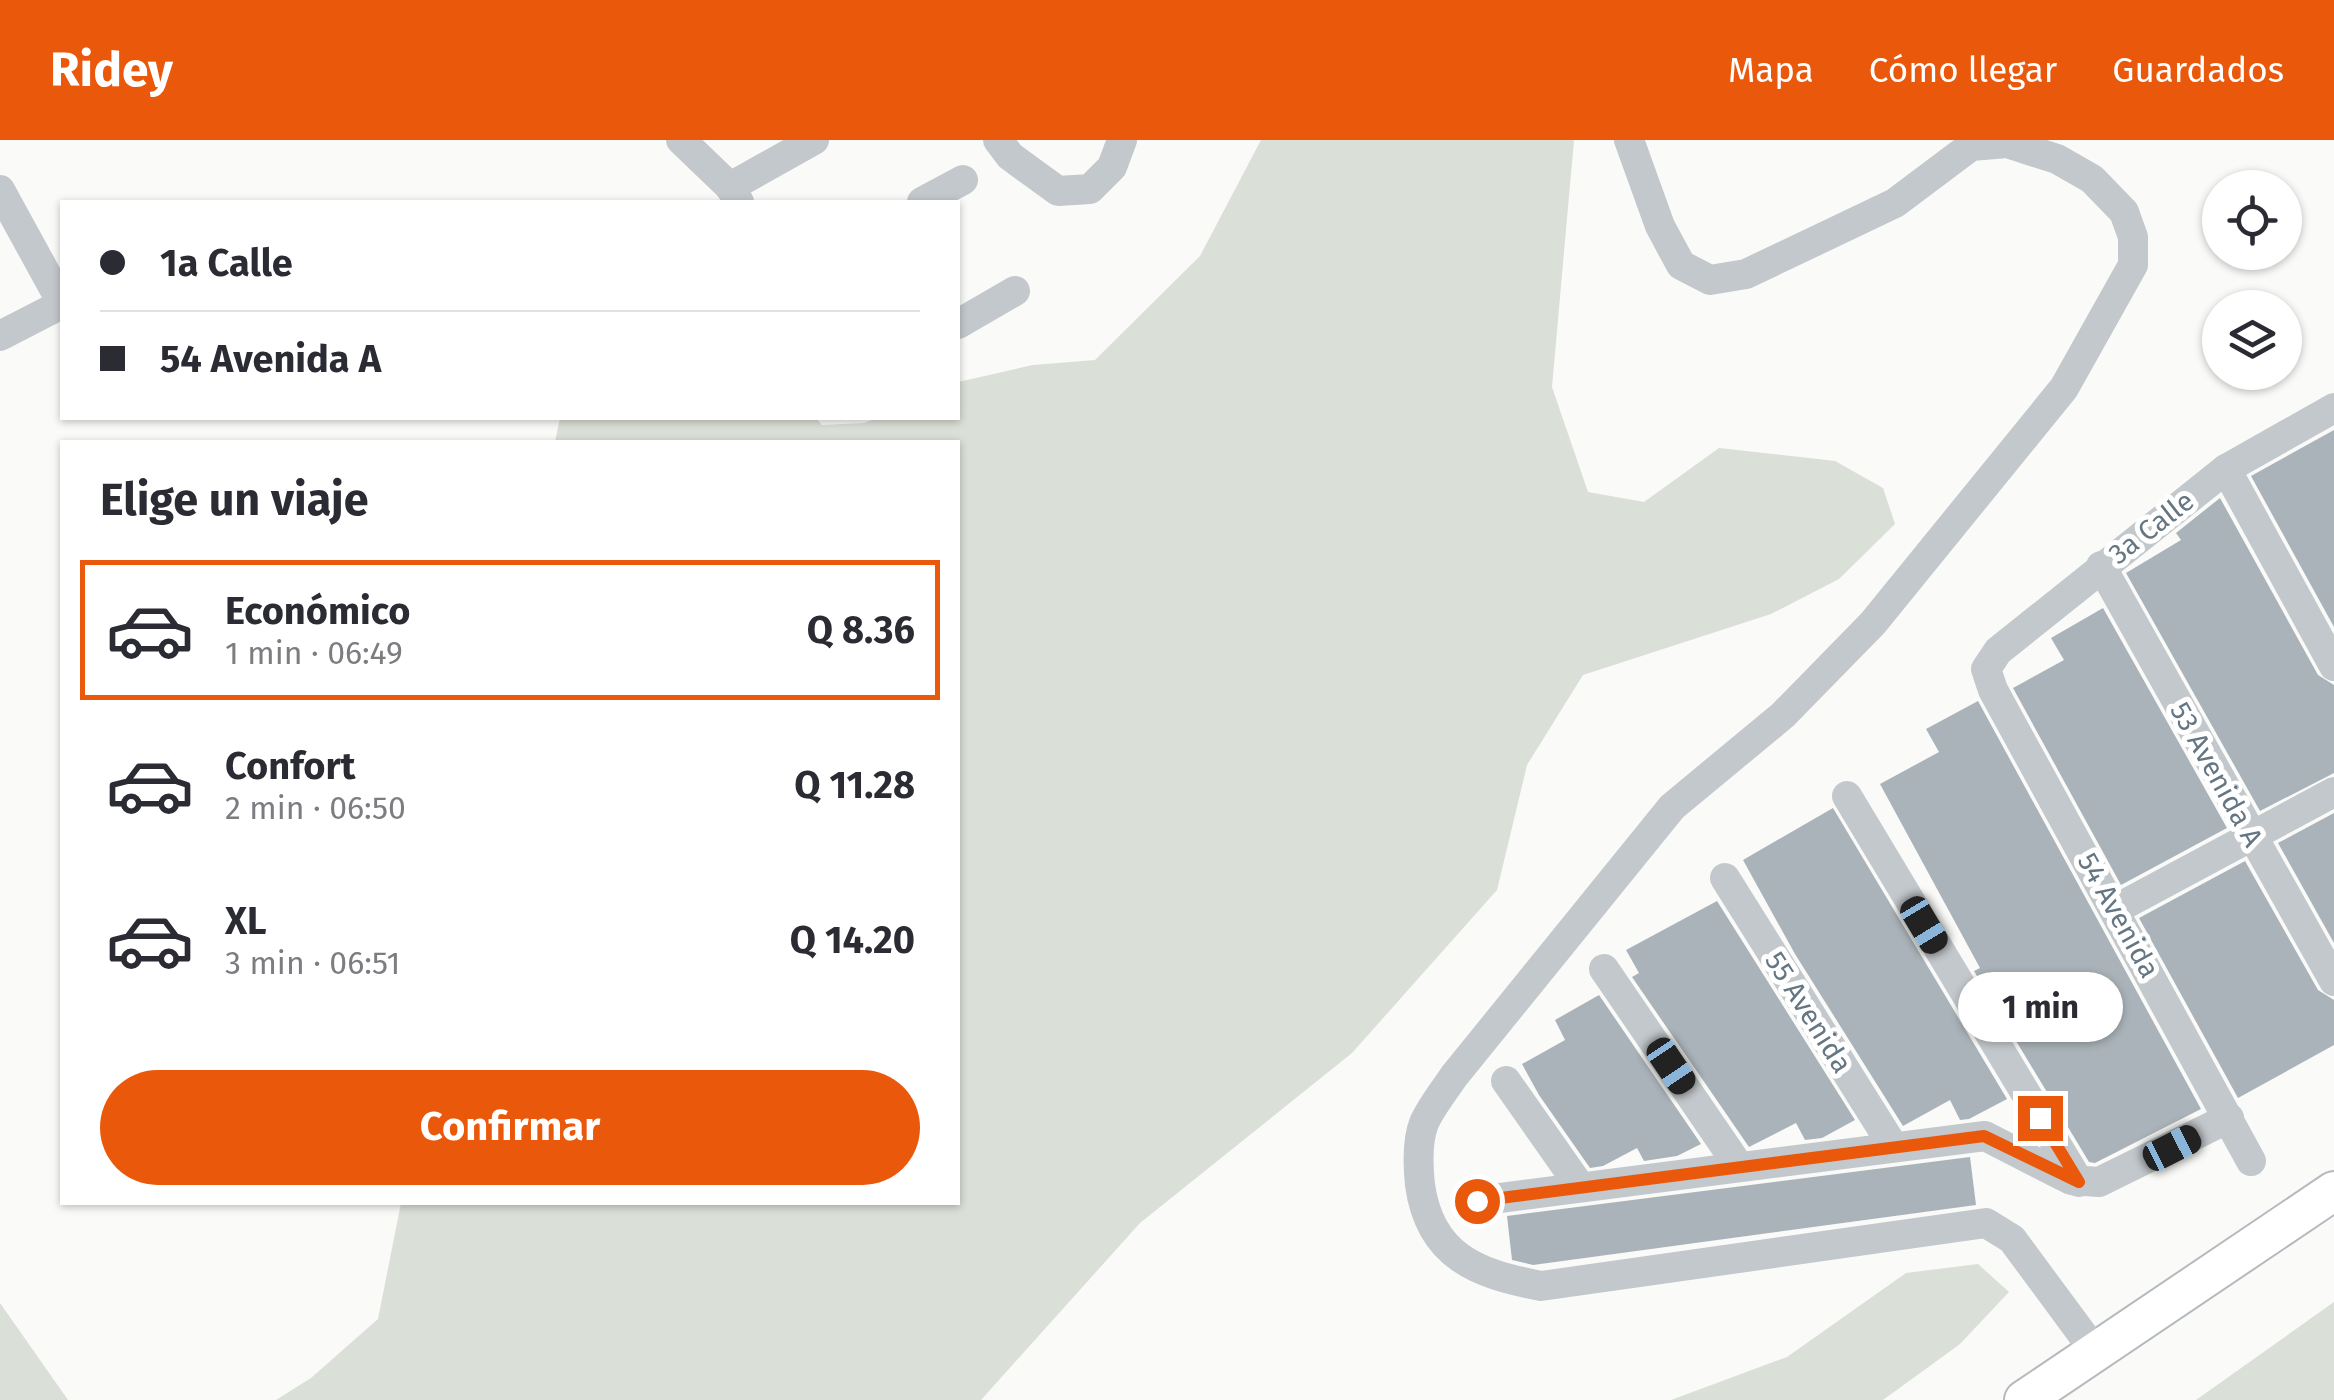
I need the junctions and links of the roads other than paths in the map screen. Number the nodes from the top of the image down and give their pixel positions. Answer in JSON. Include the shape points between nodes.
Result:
{"nodes":[{"id":1,"x":681,"y":140,"type":"edge"},
{"id":2,"x":814,"y":140,"type":"edge"},
{"id":3,"x":998,"y":140,"type":"edge"},
{"id":4,"x":1122,"y":140,"type":"edge"},
{"id":5,"x":1630,"y":140,"type":"edge"},
{"id":6,"x":963,"y":180,"type":"dead end"},
{"id":7,"x":734,"y":195,"type":"edge"},
{"id":8,"x":926,"y":200,"type":"edge"},
{"id":9,"x":3,"y":203,"type":"edge"},
{"id":10,"x":1015,"y":291,"type":"dead end"},
{"id":11,"x":60,"y":301,"type":"edge"},
{"id":12,"x":60,"y":305,"type":"edge"},
{"id":13,"x":960,"y":323,"type":"edge"},
{"id":14,"x":0,"y":336,"type":"edge"},
{"id":15,"x":2334,"y":408,"type":"edge"},
{"id":16,"x":2226,"y":469,"type":"junction"},
{"id":17,"x":2101,"y":566,"type":"junction"},
{"id":18,"x":2334,"y":666,"type":"edge"},
{"id":19,"x":1986,"y":669,"type":"joint"},
{"id":20,"x":2334,"y":792,"type":"edge"},
{"id":21,"x":1847,"y":796,"type":"dead end"},
{"id":22,"x":2252,"y":836,"type":"junction"},
{"id":23,"x":1726,"y":878,"type":"dead end"},
{"id":24,"x":2116,"y":908,"type":"junction"},
{"id":25,"x":1604,"y":968,"type":"dead end"},
{"id":26,"x":2334,"y":982,"type":"edge"},
{"id":27,"x":1506,"y":1080,"type":"dead end"},
{"id":28,"x":2229,"y":1118,"type":"junction"},
{"id":29,"x":1893,"y":1146,"type":"junction"},
{"id":30,"x":2251,"y":1161,"type":"dead end"},
{"id":31,"x":1738,"y":1164,"type":"junction"},
{"id":32,"x":2079,"y":1182,"type":"junction"},
{"id":33,"x":1580,"y":1185,"type":"junction"},
{"id":34,"x":2334,"y":1191,"type":"edge"},
{"id":35,"x":1477,"y":1201,"type":"dead end"},
{"id":36,"x":2094,"y":1350,"type":"junction"},
{"id":37,"x":2024,"y":1400,"type":"edge"}],
"edges":[{"from":1,"to":7,"type":"street"},
{"from":2,"to":7,"type":"street"},
{"from":3,"to":4,"type":"street","via":[[1058,191],[1090,189],[1112,167]]},
{"from":5,"to":36,"type":"street","via":[[1681,265],[1710,280],[1746,274],[1895,202],[1971,146],[2008,143],[2092,179],[2124,212],[2133,264],[2064,388],[1873,622],[1783,714],[1672,807],[1454,1076],[1424,1124],[1418,1166],[1423,1205],[1439,1240],[1471,1266],[1491,1277],[1541,1286],[1986,1222],[2012,1239]]},
{"from":6,"to":8,"type":"street"},
{"from":9,"to":11,"type":"street"},
{"from":10,"to":13,"type":"street"},
{"from":12,"to":14,"type":"street"},
{"from":15,"to":16,"type":"street","name":"3a Calle"},
{"from":16,"to":17,"type":"street","name":"3a Calle"},
{"from":16,"to":18,"type":"street"},
{"from":17,"to":19,"type":"street","name":"3a Calle","via":[[1998,651]]},
{"from":17,"to":22,"type":"street","name":"53 Avenida A"},
{"from":19,"to":24,"type":"street","name":"54 Avenida"},
{"from":20,"to":22,"type":"street"},
{"from":21,"to":32,"type":"street"},
{"from":22,"to":24,"type":"street"},
{"from":22,"to":26,"type":"street","name":"53 Avenida A"},
{"from":23,"to":29,"type":"street","name":"55 Avenida"},
{"from":24,"to":28,"type":"street","name":"54 Avenida"},
{"from":25,"to":31,"type":"street"},
{"from":27,"to":33,"type":"street"},
{"from":28,"to":30,"type":"street","name":"54 Avenida"},
{"from":28,"to":32,"type":"street","via":[[2115,1177]]},
{"from":29,"to":31,"type":"street"},
{"from":29,"to":32,"type":"street","via":[[1984,1136]]},
{"from":31,"to":33,"type":"street"},
{"from":33,"to":35,"type":"street"},
{"from":34,"to":36,"type":"main road"},
{"from":36,"to":37,"type":"main road"}]}
